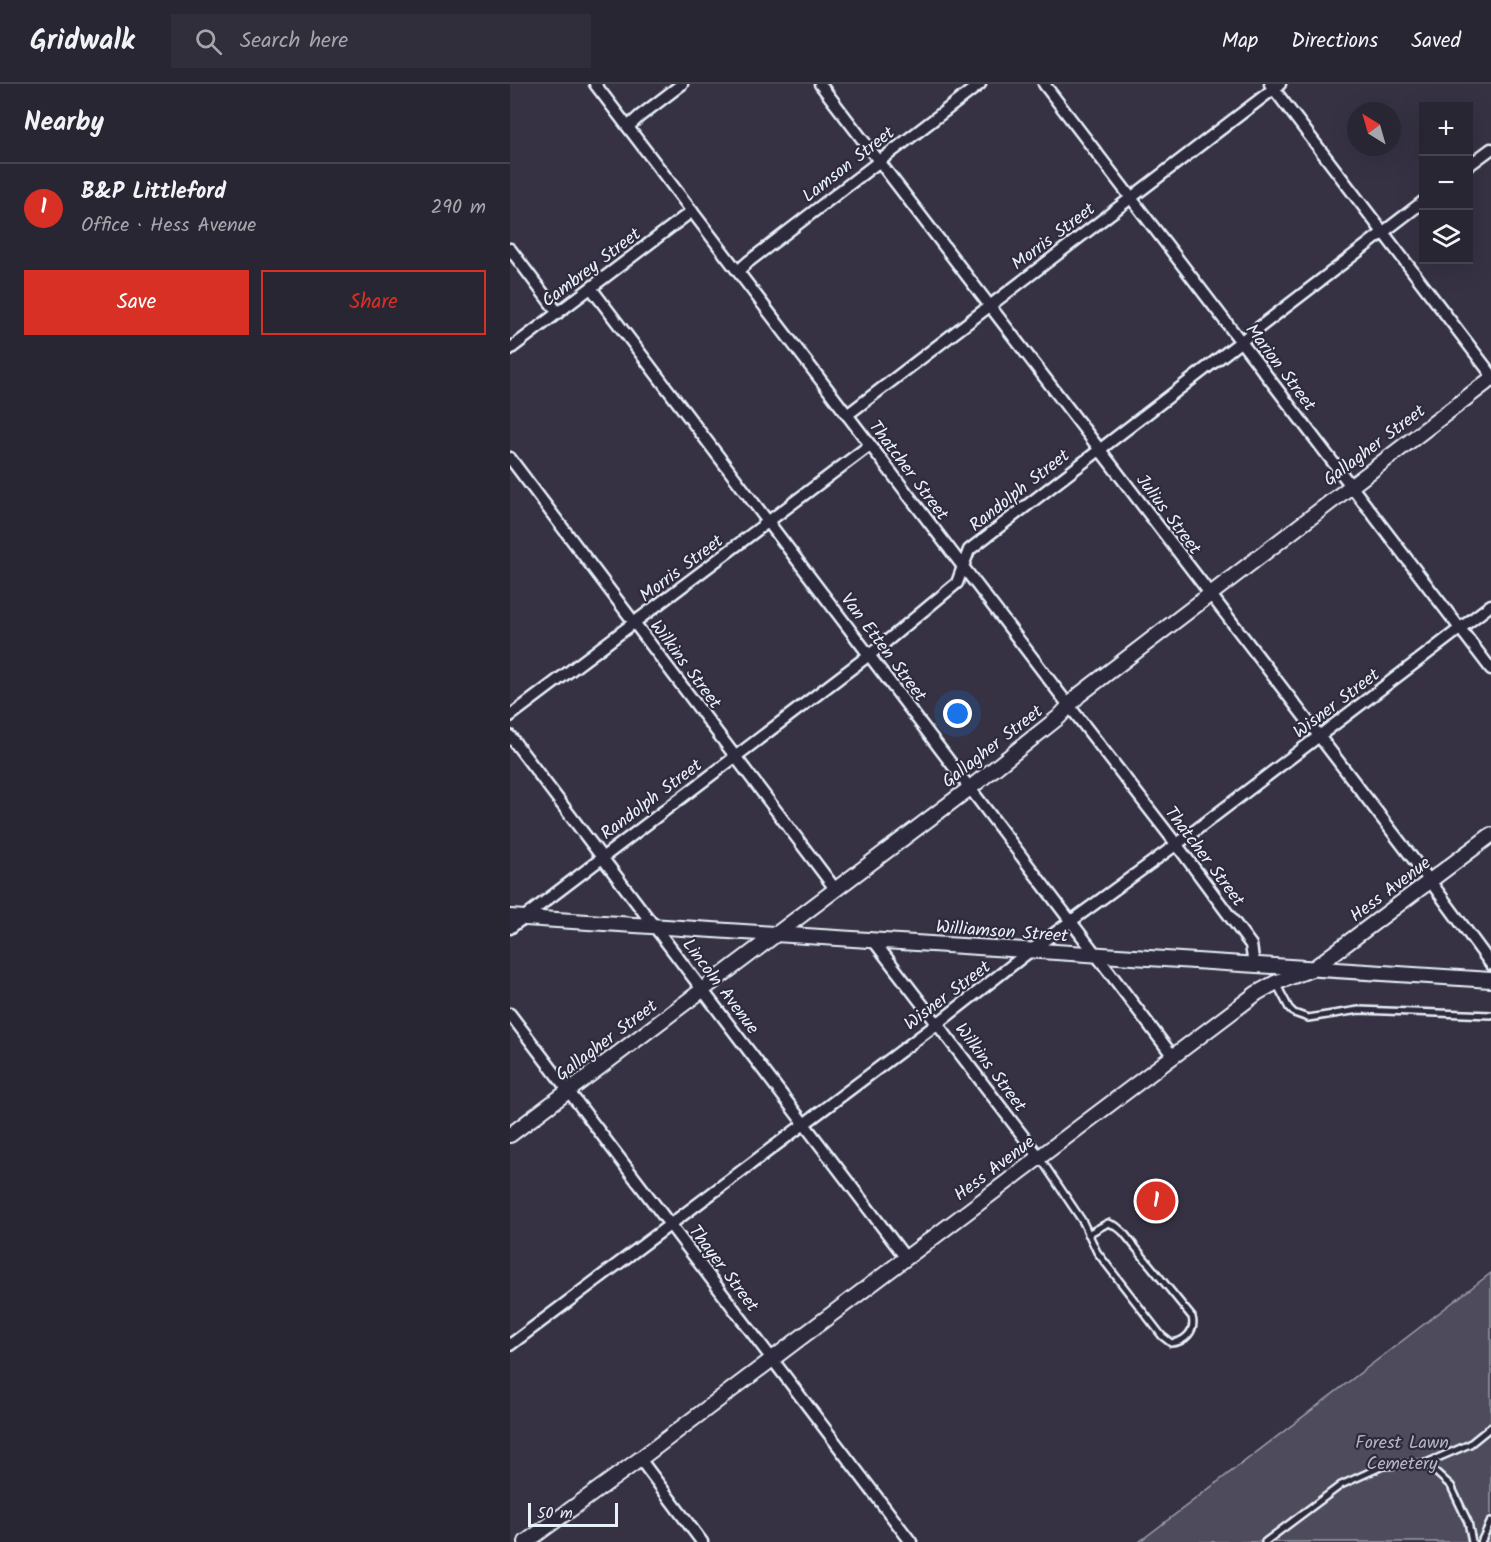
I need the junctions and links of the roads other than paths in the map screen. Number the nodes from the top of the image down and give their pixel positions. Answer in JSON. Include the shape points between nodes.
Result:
{"nodes":[{"id":1,"x":595,"y":84,"type":"edge"},
{"id":2,"x":682,"y":84,"type":"edge"},
{"id":3,"x":820,"y":84,"type":"edge"},
{"id":4,"x":980,"y":84,"type":"edge"},
{"id":5,"x":1044,"y":84,"type":"edge"},
{"id":6,"x":1274,"y":86,"type":"edge"},
{"id":7,"x":628,"y":127,"type":"junction"},
{"id":8,"x":1491,"y":148,"type":"edge"},
{"id":9,"x":878,"y":161,"type":"junction"},
{"id":10,"x":1473,"y":162,"type":"edge"},
{"id":11,"x":1132,"y":197,"type":"junction"},
{"id":12,"x":1419,"y":205,"type":"edge"},
{"id":13,"x":692,"y":211,"type":"junction"},
{"id":14,"x":1382,"y":233,"type":"junction"},
{"id":15,"x":510,"y":249,"type":"edge"},
{"id":16,"x":738,"y":272,"type":"junction"},
{"id":17,"x":591,"y":288,"type":"junction"},
{"id":18,"x":989,"y":306,"type":"junction"},
{"id":19,"x":558,"y":313,"type":"junction"},
{"id":20,"x":1240,"y":342,"type":"junction"},
{"id":21,"x":510,"y":349,"type":"edge"},
{"id":22,"x":1491,"y":377,"type":"edge"},
{"id":23,"x":847,"y":415,"type":"junction"},
{"id":24,"x":870,"y":445,"type":"junction"},
{"id":25,"x":1099,"y":449,"type":"junction"},
{"id":26,"x":510,"y":458,"type":"edge"},
{"id":27,"x":1351,"y":485,"type":"junction"},
{"id":28,"x":769,"y":522,"type":"junction"},
{"id":29,"x":963,"y":568,"type":"junction"},
{"id":30,"x":1209,"y":594,"type":"junction"},
{"id":31,"x":1491,"y":605,"type":"edge"},
{"id":32,"x":635,"y":624,"type":"junction"},
{"id":33,"x":1460,"y":629,"type":"junction"},
{"id":34,"x":870,"y":655,"type":"junction"},
{"id":35,"x":1491,"y":669,"type":"edge"},
{"id":36,"x":1070,"y":707,"type":"junction"},
{"id":37,"x":510,"y":716,"type":"edge"},
{"id":38,"x":510,"y":736,"type":"edge"},
{"id":39,"x":1319,"y":738,"type":"junction"},
{"id":40,"x":735,"y":756,"type":"junction"},
{"id":41,"x":970,"y":788,"type":"junction"},
{"id":42,"x":1491,"y":835,"type":"edge"},
{"id":43,"x":1177,"y":845,"type":"junction"},
{"id":44,"x":601,"y":858,"type":"junction"},
{"id":45,"x":1430,"y":881,"type":"junction"},
{"id":46,"x":836,"y":890,"type":"junction"},
{"id":47,"x":510,"y":917,"type":"edge"},
{"id":48,"x":525,"y":917,"type":"junction"},
{"id":49,"x":1071,"y":921,"type":"junction"},
{"id":50,"x":655,"y":926,"type":"junction"},
{"id":51,"x":510,"y":928,"type":"edge"},
{"id":52,"x":777,"y":935,"type":"junction"},
{"id":53,"x":873,"y":940,"type":"junction"},
{"id":54,"x":1030,"y":951,"type":"junction"},
{"id":55,"x":1098,"y":955,"type":"junction"},
{"id":56,"x":1491,"y":964,"type":"edge"},
{"id":57,"x":1254,"y":965,"type":"junction"},
{"id":58,"x":1314,"y":968,"type":"junction"},
{"id":59,"x":1491,"y":980,"type":"edge"},
{"id":60,"x":1275,"y":983,"type":"junction"},
{"id":61,"x":702,"y":990,"type":"junction"},
{"id":62,"x":510,"y":1014,"type":"edge"},
{"id":63,"x":1491,"y":1015,"type":"edge"},
{"id":64,"x":937,"y":1024,"type":"junction"},
{"id":65,"x":1172,"y":1055,"type":"junction"},
{"id":66,"x":569,"y":1092,"type":"junction"},
{"id":67,"x":804,"y":1124,"type":"junction"},
{"id":68,"x":510,"y":1135,"type":"edge"},
{"id":69,"x":1039,"y":1157,"type":"junction"},
{"id":70,"x":671,"y":1225,"type":"junction"},
{"id":71,"x":1088,"y":1234,"type":"junction"},
{"id":72,"x":905,"y":1257,"type":"junction"},
{"id":73,"x":510,"y":1345,"type":"edge"},
{"id":74,"x":771,"y":1359,"type":"junction"},
{"id":75,"x":1491,"y":1427,"type":"edge"},
{"id":76,"x":640,"y":1460,"type":"junction"},
{"id":77,"x":1426,"y":1463,"type":"junction"},
{"id":78,"x":1491,"y":1521,"type":"edge"},
{"id":79,"x":526,"y":1542,"type":"edge"},
{"id":80,"x":702,"y":1542,"type":"edge"},
{"id":81,"x":911,"y":1542,"type":"edge"},
{"id":82,"x":1265,"y":1542,"type":"edge"},
{"id":83,"x":1472,"y":1542,"type":"edge"},
{"id":84,"x":1481,"y":1542,"type":"edge"}],
"edges":[{"from":1,"to":7,"type":"street","name":"Thatcher Street"},
{"from":2,"to":7,"type":"street"},
{"from":3,"to":9,"type":"street","name":"Julius Street"},
{"from":4,"to":9,"type":"street","name":"Lamson Street"},
{"from":5,"to":11,"type":"street","name":"Marion Street"},
{"from":6,"to":11,"type":"street","name":"Morris Street"},
{"from":6,"to":14,"type":"street"},
{"from":7,"to":13,"type":"street","name":"Thatcher Street"},
{"from":8,"to":10,"type":"street"},
{"from":9,"to":16,"type":"street","name":"Lamson Street"},
{"from":9,"to":18,"type":"street","name":"Julius Street"},
{"from":11,"to":18,"type":"street","name":"Morris Street"},
{"from":11,"to":20,"type":"street","name":"Marion Street"},
{"from":12,"to":14,"type":"street","name":"Randolph Street"},
{"from":13,"to":16,"type":"street","name":"Thatcher Street"},
{"from":13,"to":17,"type":"street","name":"Cambrey Street"},
{"from":14,"to":20,"type":"street","name":"Randolph Street"},
{"from":14,"to":22,"type":"street"},
{"from":15,"to":19,"type":"street"},
{"from":16,"to":23,"type":"street","name":"Thatcher Street"},
{"from":17,"to":19,"type":"street","name":"Cambrey Street"},
{"from":17,"to":28,"type":"street","name":"Van Etten Street"},
{"from":18,"to":23,"type":"street","name":"Morris Street"},
{"from":18,"to":25,"type":"street","name":"Julius Street"},
{"from":19,"to":21,"type":"street","name":"Cambrey Street"},
{"from":20,"to":25,"type":"street","name":"Randolph Street"},
{"from":20,"to":27,"type":"street","name":"Marion Street"},
{"from":22,"to":27,"type":"street","name":"Gallagher Street"},
{"from":23,"to":24,"type":"street","name":"Thatcher Street"},
{"from":24,"to":28,"type":"street","name":"Morris Street"},
{"from":24,"to":29,"type":"street","name":"Thatcher Street"},
{"from":25,"to":29,"type":"street","name":"Randolph Street","via":[[969,550]]},
{"from":25,"to":30,"type":"street","name":"Julius Street"},
{"from":26,"to":32,"type":"street","name":"Wilkins Street"},
{"from":27,"to":30,"type":"street","name":"Gallagher Street"},
{"from":27,"to":33,"type":"street","name":"Marion Street"},
{"from":28,"to":32,"type":"street","name":"Morris Street"},
{"from":28,"to":34,"type":"street","name":"Van Etten Street"},
{"from":29,"to":34,"type":"street","name":"Randolph Street","via":[[957,584]]},
{"from":29,"to":36,"type":"street","name":"Thatcher Street"},
{"from":30,"to":36,"type":"street","name":"Gallagher Street","via":[[1079,695]]},
{"from":30,"to":39,"type":"street","name":"Julius Street"},
{"from":31,"to":33,"type":"street","name":"Wisner Street"},
{"from":32,"to":37,"type":"street","name":"Morris Street"},
{"from":32,"to":40,"type":"street","name":"Wilkins Street"},
{"from":33,"to":35,"type":"street","name":"Marion Street"},
{"from":33,"to":39,"type":"street","name":"Wisner Street"},
{"from":34,"to":40,"type":"street","name":"Randolph Street"},
{"from":34,"to":41,"type":"street","name":"Van Etten Street"},
{"from":36,"to":41,"type":"street","name":"Gallagher Street"},
{"from":36,"to":43,"type":"street","name":"Thatcher Street"},
{"from":38,"to":44,"type":"street","name":"Lincoln Avenue"},
{"from":39,"to":43,"type":"street","name":"Wisner Street"},
{"from":39,"to":45,"type":"street","name":"Julius Street"},
{"from":40,"to":44,"type":"street","name":"Randolph Street"},
{"from":40,"to":46,"type":"street","name":"Wilkins Street"},
{"from":41,"to":46,"type":"street","name":"Gallagher Street"},
{"from":41,"to":49,"type":"street","name":"Van Etten Street"},
{"from":42,"to":45,"type":"street","name":"Hess Avenue"},
{"from":43,"to":49,"type":"street","name":"Wisner Street"},
{"from":43,"to":57,"type":"street","name":"Thatcher Street","via":[[1251,945]]},
{"from":44,"to":48,"type":"street","name":"Randolph Street"},
{"from":44,"to":50,"type":"street","name":"Lincoln Avenue"},
{"from":45,"to":56,"type":"street","name":"Julius Street"},
{"from":45,"to":58,"type":"street","name":"Hess Avenue"},
{"from":46,"to":52,"type":"street","name":"Gallagher Street"},
{"from":47,"to":48,"type":"street","name":"Williamson Street"},
{"from":48,"to":50,"type":"street","name":"Williamson Street"},
{"from":48,"to":51,"type":"street","name":"Randolph Street"},
{"from":49,"to":54,"type":"street","name":"Wisner Street"},
{"from":49,"to":55,"type":"street","name":"Van Etten Street"},
{"from":50,"to":52,"type":"street","name":"Williamson Street"},
{"from":50,"to":61,"type":"street","name":"Lincoln Avenue"},
{"from":52,"to":53,"type":"street","name":"Williamson Street"},
{"from":52,"to":61,"type":"street","name":"Gallagher Street"},
{"from":53,"to":54,"type":"street","name":"Williamson Street"},
{"from":53,"to":64,"type":"street","name":"Wilkins Street"},
{"from":54,"to":55,"type":"street","name":"Williamson Street"},
{"from":54,"to":64,"type":"street","name":"Wisner Street"},
{"from":55,"to":57,"type":"street","name":"Williamson Street"},
{"from":55,"to":65,"type":"street","name":"Van Etten Street"},
{"from":57,"to":58,"type":"street","name":"Williamson Street"},
{"from":58,"to":59,"type":"street","name":"Williamson Street"},
{"from":58,"to":60,"type":"street","name":"Hess Avenue"},
{"from":60,"to":63,"type":"lane","via":[[1289,1008],[1308,1018],[1359,1010]]},
{"from":60,"to":65,"type":"street","name":"Hess Avenue"},
{"from":61,"to":66,"type":"street","name":"Gallagher Street"},
{"from":61,"to":67,"type":"street","name":"Lincoln Avenue"},
{"from":62,"to":66,"type":"street","name":"Thayer Street"},
{"from":64,"to":67,"type":"street","name":"Wisner Street"},
{"from":64,"to":69,"type":"street","name":"Wilkins Street"},
{"from":65,"to":69,"type":"street","name":"Hess Avenue"},
{"from":66,"to":68,"type":"street","name":"Gallagher Street"},
{"from":66,"to":70,"type":"street","name":"Thayer Street"},
{"from":67,"to":70,"type":"street","name":"Wisner Street"},
{"from":67,"to":72,"type":"street","name":"Lincoln Avenue"},
{"from":69,"to":71,"type":"lane"},
{"from":69,"to":72,"type":"street","name":"Hess Avenue"},
{"from":70,"to":73,"type":"street","name":"Wisner Street"},
{"from":70,"to":74,"type":"street","name":"Thayer Street"},
{"from":71,"to":71,"type":"lane","via":[[1096,1252],[1162,1336],[1171,1343],[1185,1338],[1192,1329],[1192,1317],[1123,1232],[1108,1223]]},
{"from":72,"to":74,"type":"street","name":"Hess Avenue"},
{"from":74,"to":76,"type":"street","name":"Hess Avenue"},
{"from":74,"to":81,"type":"street","name":"Thayer Street"},
{"from":75,"to":77,"type":"lane","via":[[1470,1444]]},
{"from":76,"to":79,"type":"street","name":"Hess Avenue"},
{"from":76,"to":80,"type":"street"},
{"from":77,"to":82,"type":"lane","via":[[1383,1466],[1341,1485]]},
{"from":77,"to":83,"type":"lane","via":[[1451,1486],[1468,1522]]},
{"from":78,"to":84,"type":"lane"}]}
